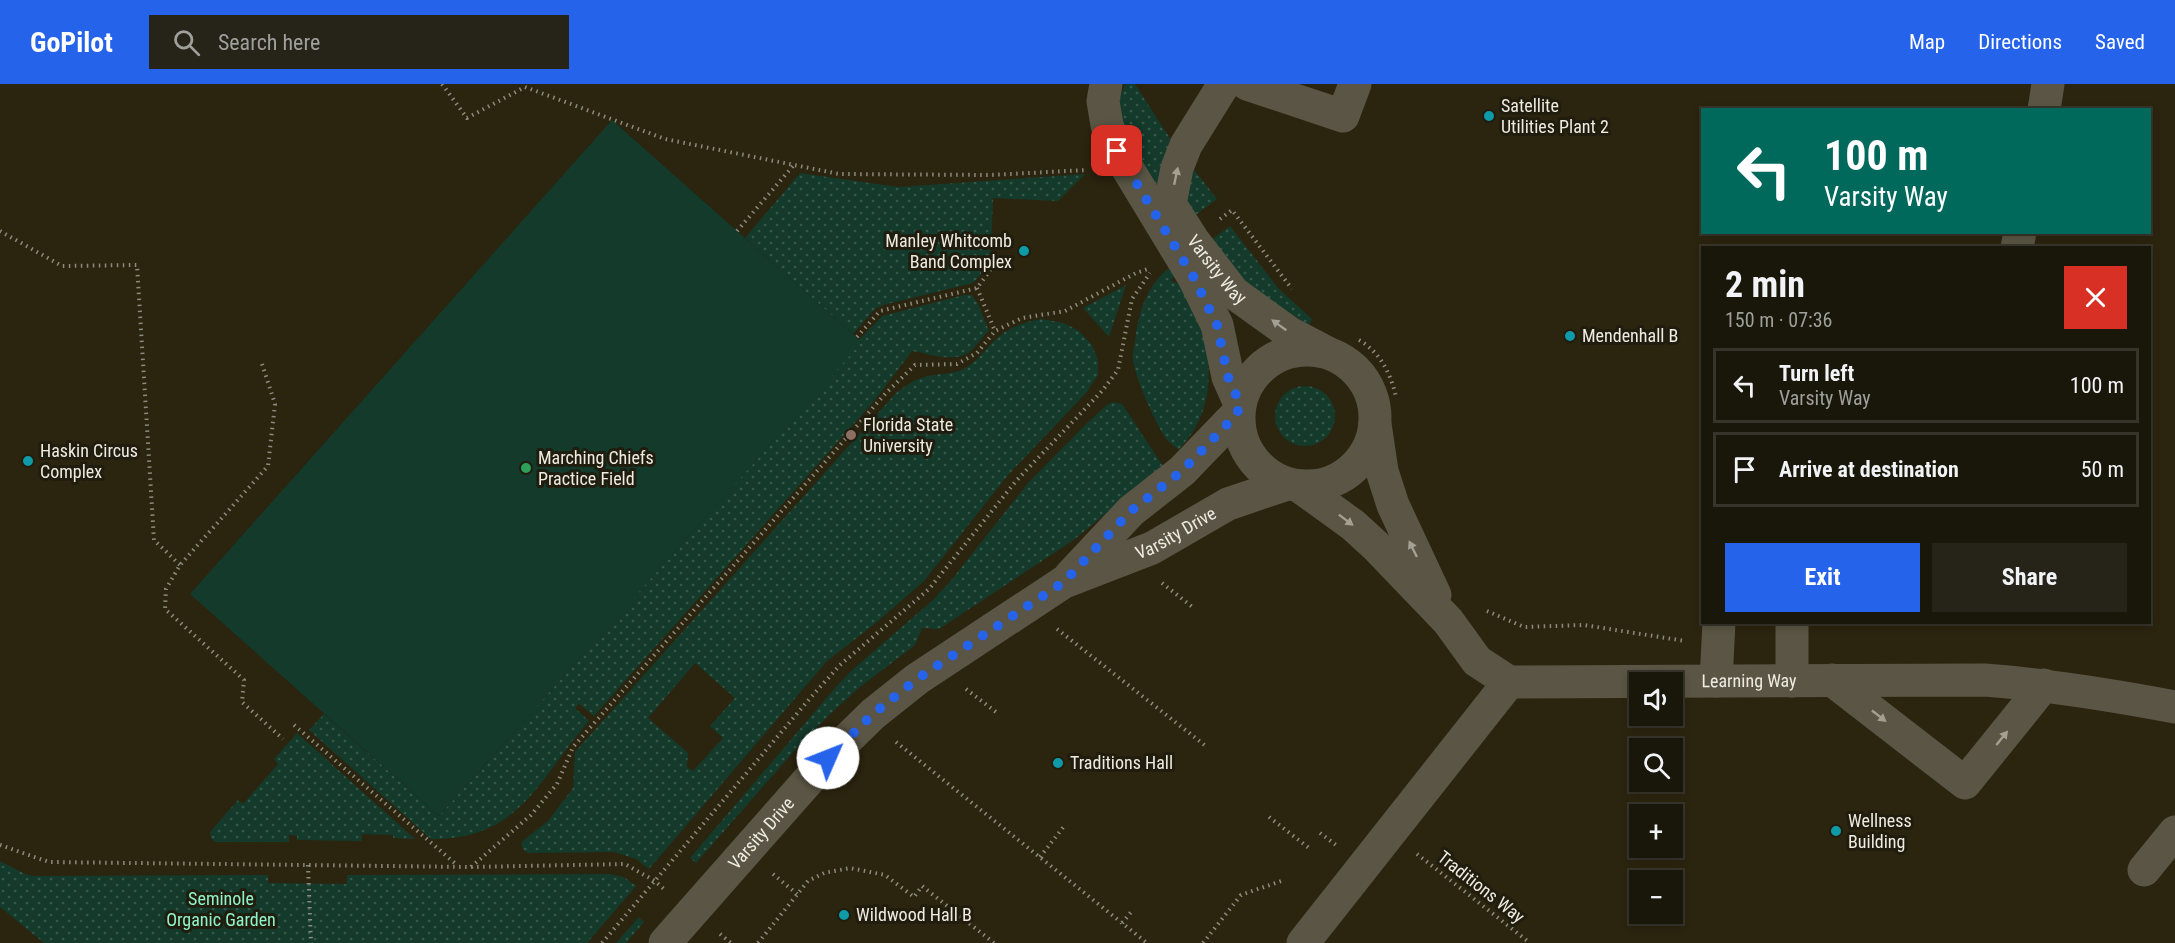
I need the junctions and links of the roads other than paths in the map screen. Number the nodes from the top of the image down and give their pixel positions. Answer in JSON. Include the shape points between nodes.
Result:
{"nodes":[{"id":1,"x":1106,"y":84,"type":"edge"},
{"id":2,"x":1224,"y":84,"type":"edge"},
{"id":3,"x":1247,"y":84,"type":"edge"},
{"id":4,"x":1355,"y":84,"type":"edge"},
{"id":5,"x":2049,"y":84,"type":"edge"},
{"id":6,"x":2044,"y":108,"type":"edge"},
{"id":7,"x":1341,"y":345,"type":"junction"},
{"id":8,"x":1238,"y":409,"type":"junction"},
{"id":9,"x":1375,"y":424,"type":"junction"},
{"id":10,"x":1293,"y":485,"type":"junction"},
{"id":11,"x":1064,"y":582,"type":"junction"},
{"id":12,"x":1448,"y":621,"type":"junction"},
{"id":13,"x":1792,"y":624,"type":"edge"},
{"id":14,"x":1718,"y":634,"type":"edge"},
{"id":15,"x":1716,"y":681,"type":"junction"},
{"id":16,"x":1792,"y":681,"type":"junction"},
{"id":17,"x":1832,"y":681,"type":"junction"},
{"id":18,"x":1509,"y":682,"type":"junction"},
{"id":19,"x":2044,"y":685,"type":"junction"},
{"id":20,"x":2175,"y":707,"type":"edge"},
{"id":21,"x":2175,"y":832,"type":"edge"},
{"id":22,"x":2144,"y":870,"type":"dead end"},
{"id":23,"x":664,"y":943,"type":"edge"},
{"id":24,"x":1303,"y":943,"type":"edge"}],
"edges":[{"from":1,"to":8,"type":"lane","name":"Varsity Way","via":[[1103,101],[1117,151],[1194,278],[1217,325]]},
{"from":7,"to":2,"type":"lane","name":"Varsity Way","one_way":true,"via":[[1288,332],[1234,292],[1170,204],[1186,145]]},
{"from":3,"to":4,"type":"lane","via":[[1343,116]]},
{"from":5,"to":6,"type":"lane"},
{"from":7,"to":8,"type":"lane","via":[[1286,353],[1263,365],[1247,385]]},
{"from":7,"to":9,"type":"lane","via":[[1373,400]]},
{"from":8,"to":10,"type":"lane","via":[[1249,454],[1265,472]]},
{"from":8,"to":11,"type":"lane","name":"Varsity Drive","via":[[1182,471],[1131,511]]},
{"from":9,"to":10,"type":"lane","via":[[1368,448],[1354,467],[1337,480],[1312,486]]},
{"from":12,"to":9,"type":"lane","one_way":true,"via":[[1393,505],[1382,471]]},
{"from":10,"to":11,"type":"lane","name":"Varsity Drive","via":[[1228,504],[1152,548]]},
{"from":10,"to":12,"type":"lane","one_way":true,"via":[[1353,525]]},
{"from":11,"to":23,"type":"lane","name":"Varsity Drive","via":[[917,679],[873,714],[828,758]]},
{"from":12,"to":18,"type":"lane","via":[[1477,661]]},
{"from":13,"to":16,"type":"lane"},
{"from":14,"to":15,"type":"lane"},
{"from":15,"to":16,"type":"lane","name":"Learning Way"},
{"from":15,"to":18,"type":"lane","name":"Learning Way"},
{"from":16,"to":17,"type":"lane","name":"Learning Way"},
{"from":17,"to":19,"type":"lane","name":"Learning Way","via":[[1986,680]]},
{"from":17,"to":19,"type":"lane","one_way":true,"via":[[1965,783]]},
{"from":18,"to":24,"type":"lane"},
{"from":19,"to":20,"type":"lane","name":"Learning Way"},
{"from":21,"to":22,"type":"lane"}]}
